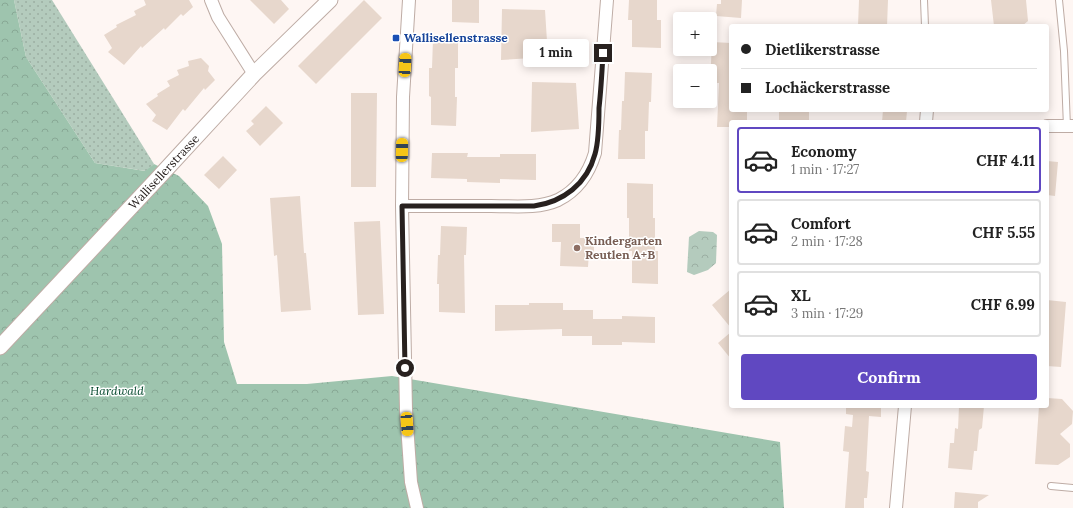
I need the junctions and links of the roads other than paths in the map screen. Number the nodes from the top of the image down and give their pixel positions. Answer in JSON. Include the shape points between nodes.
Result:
{"nodes":[{"id":1,"x":211,"y":0,"type":"edge"},
{"id":2,"x":330,"y":0,"type":"edge"},
{"id":3,"x":409,"y":0,"type":"edge"},
{"id":4,"x":607,"y":0,"type":"edge"},
{"id":5,"x":924,"y":0,"type":"edge"},
{"id":6,"x":1059,"y":0,"type":"edge"},
{"id":7,"x":925,"y":24,"type":"edge"},
{"id":8,"x":254,"y":74,"type":"junction"},
{"id":9,"x":1049,"y":126,"type":"edge"},
{"id":10,"x":1070,"y":126,"type":"edge"},
{"id":11,"x":402,"y":206,"type":"junction"},
{"id":12,"x":0,"y":347,"type":"edge"},
{"id":13,"x":905,"y":408,"type":"edge"},
{"id":14,"x":1051,"y":486,"type":"dead end"},
{"id":15,"x":1073,"y":488,"type":"edge"},
{"id":16,"x":417,"y":508,"type":"edge"},
{"id":17,"x":896,"y":508,"type":"edge"}],
"edges":[{"from":1,"to":8,"type":"street","via":[[218,17]]},
{"from":2,"to":8,"type":"street","name":"Wallisellerstrasse"},
{"from":3,"to":11,"type":"street","via":[[403,97]]},
{"from":4,"to":11,"type":"street","via":[[595,153],[591,166],[581,182],[558,200],[539,205]]},
{"from":5,"to":7,"type":"lane"},
{"from":6,"to":10,"type":"lane"},
{"from":8,"to":12,"type":"street","name":"Wallisellerstrasse"},
{"from":9,"to":10,"type":"street"},
{"from":11,"to":16,"type":"street","via":[[406,410],[411,482]]},
{"from":13,"to":17,"type":"street"},
{"from":14,"to":15,"type":"lane"}]}
